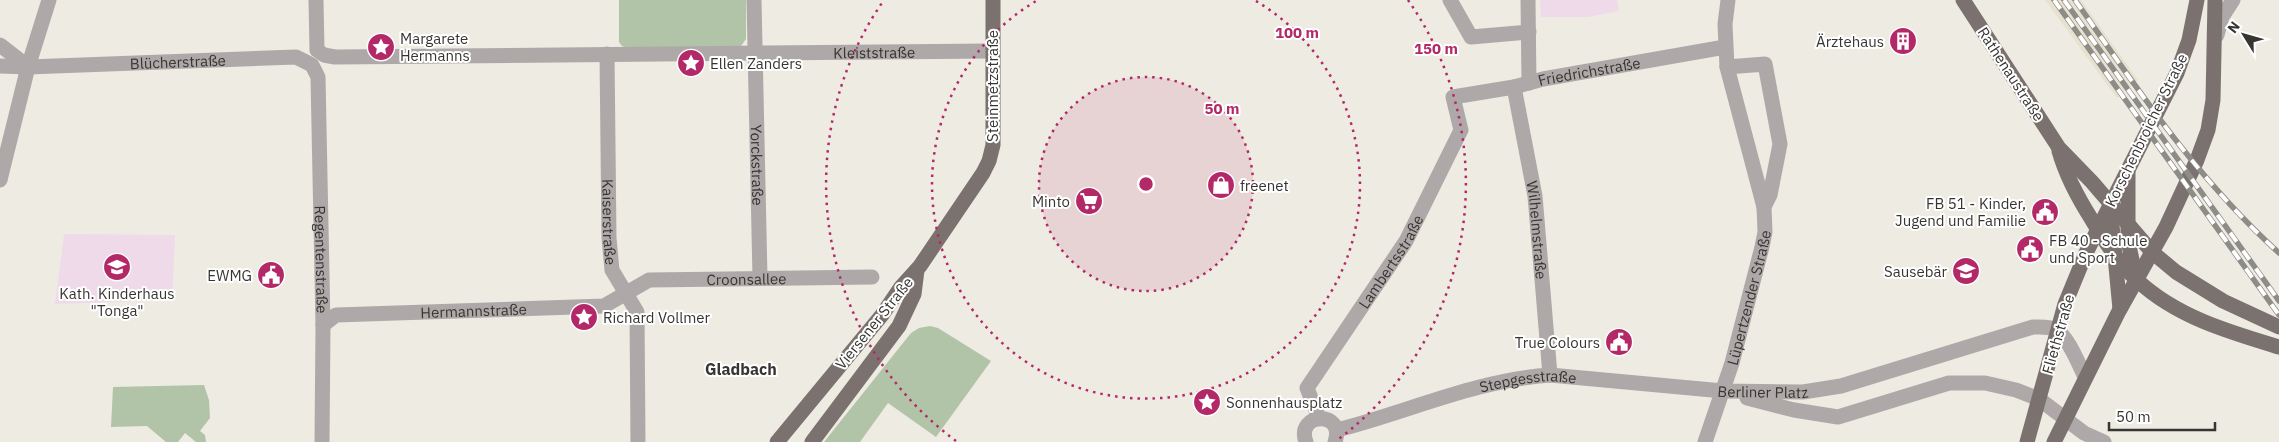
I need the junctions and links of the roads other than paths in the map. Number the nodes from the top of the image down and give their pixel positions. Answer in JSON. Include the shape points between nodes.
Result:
{"nodes":[{"id":1,"x":49,"y":0,"type":"edge"},
{"id":2,"x":316,"y":0,"type":"edge"},
{"id":3,"x":754,"y":0,"type":"edge"},
{"id":4,"x":993,"y":0,"type":"edge"},
{"id":5,"x":1450,"y":0,"type":"edge"},
{"id":6,"x":1528,"y":0,"type":"edge"},
{"id":7,"x":1728,"y":0,"type":"edge"},
{"id":8,"x":1963,"y":0,"type":"edge"},
{"id":9,"x":2197,"y":0,"type":"edge"},
{"id":10,"x":2215,"y":0,"type":"edge"},
{"id":11,"x":2233,"y":0,"type":"edge"},
{"id":12,"x":1529,"y":32,"type":"junction"},
{"id":13,"x":2216,"y":39,"type":"junction"},
{"id":14,"x":0,"y":45,"type":"edge"},
{"id":15,"x":1725,"y":47,"type":"junction"},
{"id":16,"x":992,"y":50,"type":"junction"},
{"id":17,"x":755,"y":53,"type":"junction"},
{"id":18,"x":607,"y":54,"type":"junction"},
{"id":19,"x":0,"y":66,"type":"edge"},
{"id":20,"x":28,"y":67,"type":"junction"},
{"id":21,"x":1727,"y":67,"type":"junction"},
{"id":22,"x":318,"y":77,"type":"joint"},
{"id":23,"x":1529,"y":83,"type":"junction"},
{"id":24,"x":1514,"y":87,"type":"junction"},
{"id":25,"x":1454,"y":97,"type":"joint"},
{"id":26,"x":2058,"y":148,"type":"junction"},
{"id":27,"x":2128,"y":169,"type":"junction"},
{"id":28,"x":0,"y":180,"type":"edge"},
{"id":29,"x":2110,"y":204,"type":"junction"},
{"id":30,"x":1764,"y":208,"type":"junction"},
{"id":31,"x":2128,"y":226,"type":"junction"},
{"id":32,"x":2098,"y":229,"type":"junction"},
{"id":33,"x":2115,"y":252,"type":"junction"},
{"id":34,"x":2152,"y":252,"type":"junction"},
{"id":35,"x":917,"y":270,"type":"junction"},
{"id":36,"x":872,"y":277,"type":"dead end"},
{"id":37,"x":760,"y":278,"type":"junction"},
{"id":38,"x":2136,"y":280,"type":"junction"},
{"id":39,"x":625,"y":293,"type":"junction"},
{"id":40,"x":2120,"y":309,"type":"junction"},
{"id":41,"x":323,"y":326,"type":"junction"},
{"id":42,"x":2279,"y":327,"type":"edge"},
{"id":43,"x":2057,"y":330,"type":"junction"},
{"id":44,"x":2279,"y":347,"type":"edge"},
{"id":45,"x":1550,"y":375,"type":"junction"},
{"id":46,"x":2085,"y":377,"type":"junction"},
{"id":47,"x":1723,"y":391,"type":"junction"},
{"id":48,"x":2039,"y":399,"type":"junction"},
{"id":49,"x":1319,"y":418,"type":"junction"},
{"id":50,"x":2064,"y":418,"type":"junction"},
{"id":51,"x":1336,"y":436,"type":"edge"},
{"id":52,"x":322,"y":442,"type":"edge"},
{"id":53,"x":638,"y":442,"type":"edge"},
{"id":54,"x":777,"y":442,"type":"edge"},
{"id":55,"x":812,"y":442,"type":"edge"},
{"id":56,"x":1306,"y":442,"type":"edge"},
{"id":57,"x":1704,"y":442,"type":"edge"},
{"id":58,"x":2027,"y":442,"type":"edge"},
{"id":59,"x":2054,"y":442,"type":"edge"},
{"id":60,"x":2104,"y":442,"type":"edge"}],
"edges":[{"from":1,"to":20,"type":"street"},
{"from":2,"to":18,"type":"street","name":"Kleiststraße","via":[[317,50],[324,55]]},
{"from":3,"to":17,"type":"street","name":"Yorckstraße"},
{"from":4,"to":16,"type":"main road","name":"Steinmetzstraße"},
{"from":5,"to":12,"type":"street","via":[[1471,37]]},
{"from":6,"to":12,"type":"street"},
{"from":7,"to":15,"type":"street","name":"Lüpertzender Straße"},
{"from":8,"to":26,"type":"main road","name":"Rathenaustraße"},
{"from":9,"to":27,"type":"main road","name":"Korschenbroicher Straße","via":[[2182,60]]},
{"from":10,"to":13,"type":"main road"},
{"from":11,"to":13,"type":"street","via":[[2222,17]]},
{"from":12,"to":23,"type":"street"},
{"from":13,"to":34,"type":"main road","via":[[2208,130],[2197,160]]},
{"from":14,"to":20,"type":"street"},
{"from":15,"to":21,"type":"street","name":"Lüpertzender Straße"},
{"from":15,"to":23,"type":"street","name":"Friedrichstraße"},
{"from":16,"to":17,"type":"street","name":"Kleiststraße"},
{"from":16,"to":35,"type":"main road","name":"Steinmetzstraße","via":[[993,145],[989,161]]},
{"from":17,"to":18,"type":"street","name":"Kleiststraße"},
{"from":17,"to":37,"type":"street","name":"Yorckstraße"},
{"from":18,"to":39,"type":"street","name":"Kaiserstraße","via":[[609,238],[612,270]]},
{"from":19,"to":20,"type":"street","name":"Blücherstraße"},
{"from":20,"to":22,"type":"street","name":"Blücherstraße","via":[[296,57],[310,62]]},
{"from":20,"to":28,"type":"street"},
{"from":21,"to":30,"type":"street","name":"Lüpertzender Straße"},
{"from":21,"to":30,"type":"street","name":"Lüpertzender Straße","via":[[1765,64],[1780,144],[1770,195]]},
{"from":22,"to":41,"type":"street","name":"Regentenstraße"},
{"from":23,"to":24,"type":"street","name":"Friedrichstraße"},
{"from":24,"to":25,"type":"street","name":"Friedrichstraße"},
{"from":24,"to":45,"type":"street","name":"Wilhelmstraße","via":[[1535,196]]},
{"from":25,"to":49,"type":"street","name":"Lambertsstraße","via":[[1461,130],[1406,241],[1307,388]]},
{"from":26,"to":29,"type":"main road","name":"Rathenaustraße"},
{"from":26,"to":32,"type":"main road","name":"Rathenaustraße","via":[[2075,192]]},
{"from":27,"to":29,"type":"main road","name":"Korschenbroicher Straße"},
{"from":27,"to":31,"type":"main road"},
{"from":29,"to":31,"type":"main road","name":"Rathenaustraße"},
{"from":29,"to":32,"type":"main road","name":"Korschenbroicher Straße"},
{"from":29,"to":33,"type":"main road"},
{"from":30,"to":47,"type":"street","name":"Lüpertzender Straße","via":[[1762,247]]},
{"from":31,"to":34,"type":"main road","name":"Rathenaustraße"},
{"from":31,"to":38,"type":"main road"},
{"from":32,"to":33,"type":"main road","name":"Rathenaustraße"},
{"from":32,"to":43,"type":"main road","name":"Fliethstraße","via":[[2075,278]]},
{"from":33,"to":38,"type":"main road","name":"Rathenaustraße"},
{"from":33,"to":40,"type":"main road"},
{"from":34,"to":38,"type":"main road"},
{"from":34,"to":42,"type":"main road","name":"Rathenaustraße","via":[[2176,272],[2223,301]]},
{"from":35,"to":54,"type":"main road","name":"Viersener Straße"},
{"from":35,"to":55,"type":"main road","name":"Viersener Straße","via":[[914,294],[898,326]]},
{"from":36,"to":37,"type":"street","name":"Croonsallee"},
{"from":37,"to":39,"type":"street","name":"Croonsallee","via":[[649,280]]},
{"from":38,"to":40,"type":"main road"},
{"from":38,"to":44,"type":"main road","name":"Rathenaustraße","via":[[2159,298],[2204,323]]},
{"from":39,"to":41,"type":"street","name":"Hermannstraße","via":[[604,306],[336,314]]},
{"from":39,"to":53,"type":"street","name":"Kaiserstraße","via":[[637,312]]},
{"from":40,"to":46,"type":"main road"},
{"from":41,"to":52,"type":"street","name":"Regentenstraße"},
{"from":43,"to":46,"type":"street"},
{"from":43,"to":47,"type":"street","name":"Berliner Platz","via":[[2045,327],[2026,329],[1841,386],[1803,392]]},
{"from":43,"to":48,"type":"main road","name":"Fliethstraße"},
{"from":45,"to":47,"type":"street","name":"Stepgesstraße"},
{"from":45,"to":51,"type":"street","name":"Stepgesstraße","via":[[1522,377],[1457,392]]},
{"from":46,"to":50,"type":"main road"},
{"from":47,"to":48,"type":"street","name":"Berliner Platz","via":[[1794,410],[1838,417],[1949,384],[1986,383]]},
{"from":47,"to":57,"type":"street","name":"Lüpertzender Straße"},
{"from":48,"to":50,"type":"street","name":"Berliner Platz"},
{"from":48,"to":58,"type":"main road","name":"Fliethstraße"},
{"from":49,"to":51,"type":"street","via":[[1330,421]]},
{"from":49,"to":56,"type":"street","via":[[1306,428]]},
{"from":50,"to":59,"type":"main road"},
{"from":50,"to":60,"type":"street","name":"Berliner Platz","via":[[2084,433]]}]}
